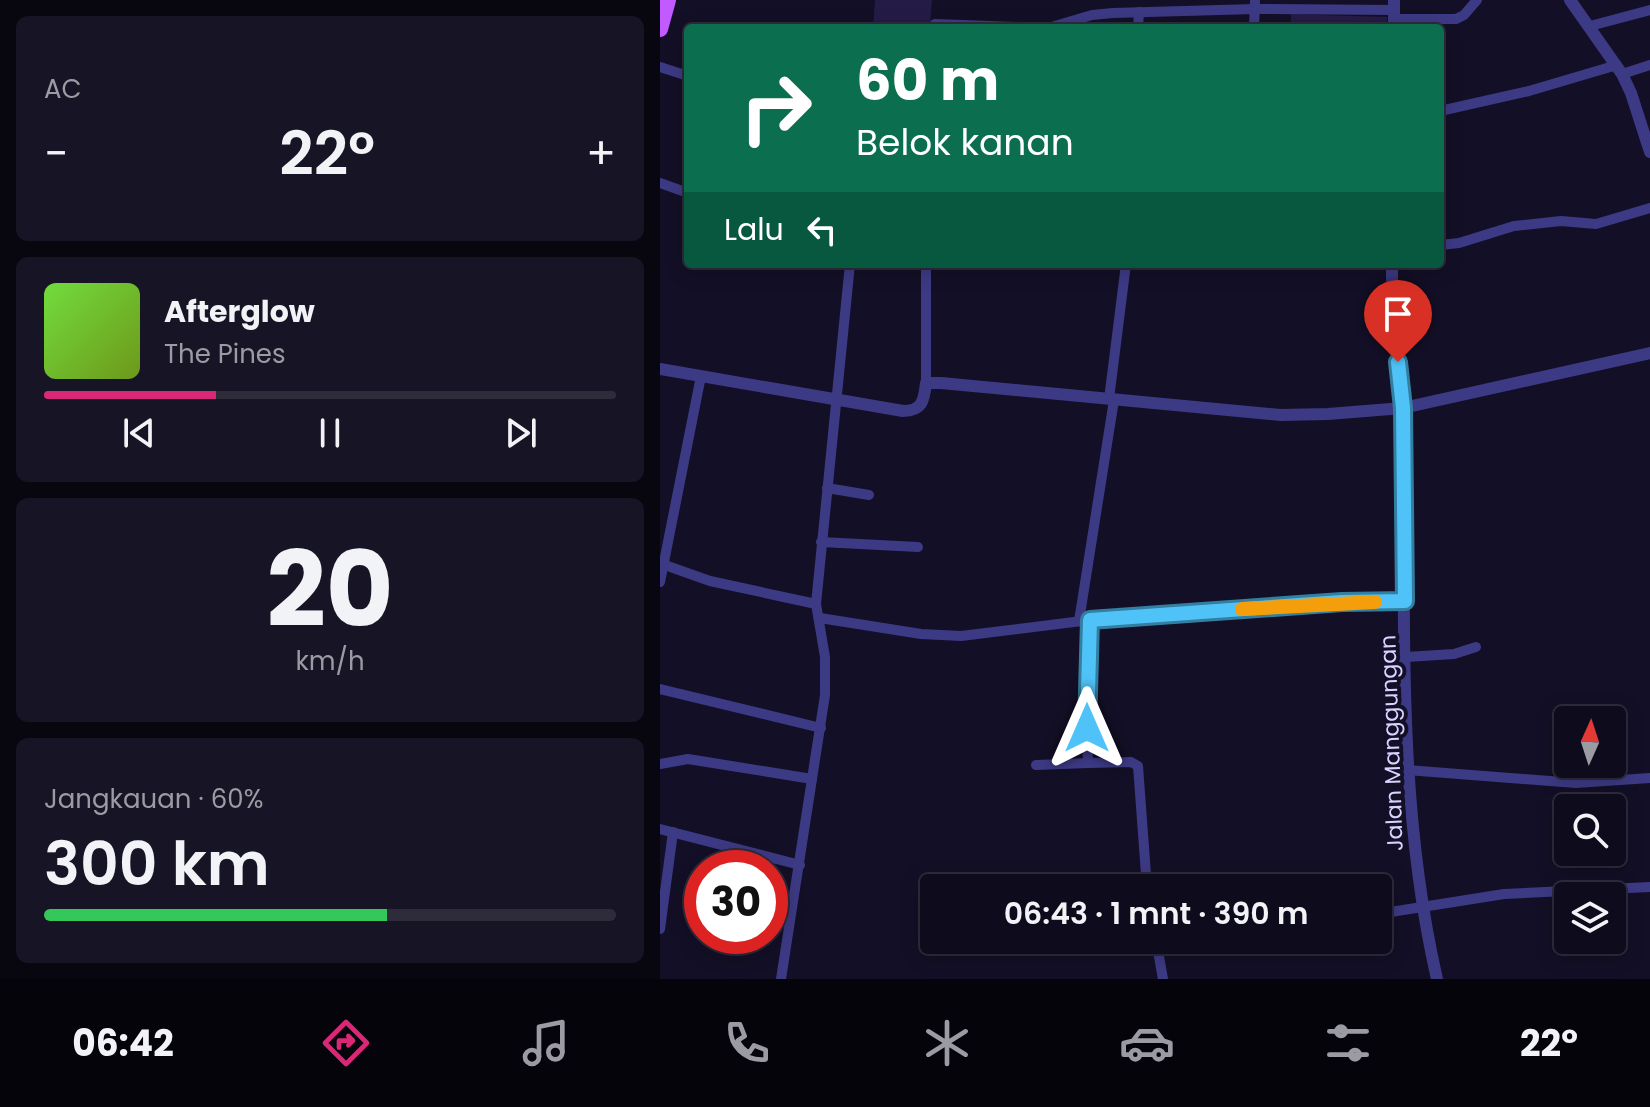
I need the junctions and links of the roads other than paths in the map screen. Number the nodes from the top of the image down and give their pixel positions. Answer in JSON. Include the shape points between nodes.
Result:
{"nodes":[{"id":1,"x":668,"y":0,"type":"edge"},
{"id":2,"x":1477,"y":0,"type":"edge"},
{"id":3,"x":1570,"y":0,"type":"edge"},
{"id":4,"x":1255,"y":4,"type":"edge"},
{"id":5,"x":1650,"y":10,"type":"edge"},
{"id":6,"x":1139,"y":12,"type":"junction"},
{"id":7,"x":1394,"y":14,"type":"edge"},
{"id":8,"x":1063,"y":24,"type":"edge"},
{"id":9,"x":1138,"y":24,"type":"edge"},
{"id":10,"x":1254,"y":24,"type":"edge"},
{"id":11,"x":1590,"y":26,"type":"junction"},
{"id":12,"x":660,"y":29,"type":"edge"},
{"id":13,"x":1650,"y":65,"type":"edge"},
{"id":14,"x":660,"y":67,"type":"edge"},
{"id":15,"x":1620,"y":70,"type":"junction"},
{"id":16,"x":684,"y":75,"type":"edge"},
{"id":17,"x":1444,"y":110,"type":"edge"},
{"id":18,"x":1650,"y":152,"type":"edge"},
{"id":19,"x":660,"y":183,"type":"edge"},
{"id":20,"x":684,"y":192,"type":"edge"},
{"id":21,"x":1650,"y":208,"type":"edge"},
{"id":22,"x":1444,"y":245,"type":"edge"},
{"id":23,"x":850,"y":268,"type":"edge"},
{"id":24,"x":926,"y":268,"type":"edge"},
{"id":25,"x":1126,"y":268,"type":"edge"},
{"id":26,"x":1392,"y":268,"type":"edge"},
{"id":27,"x":1650,"y":353,"type":"edge"},
{"id":28,"x":660,"y":369,"type":"edge"},
{"id":29,"x":701,"y":376,"type":"junction"},
{"id":30,"x":926,"y":383,"type":"junction"},
{"id":31,"x":838,"y":399,"type":"junction"},
{"id":32,"x":1112,"y":399,"type":"junction"},
{"id":33,"x":1403,"y":408,"type":"junction"},
{"id":34,"x":827,"y":488,"type":"junction"},
{"id":35,"x":869,"y":495,"type":"dead end"},
{"id":36,"x":821,"y":542,"type":"junction"},
{"id":37,"x":918,"y":547,"type":"dead end"},
{"id":38,"x":663,"y":564,"type":"edge"},
{"id":39,"x":660,"y":582,"type":"edge"},
{"id":40,"x":1405,"y":601,"type":"junction"},
{"id":41,"x":816,"y":604,"type":"junction"},
{"id":42,"x":820,"y":618,"type":"junction"},
{"id":43,"x":1084,"y":620,"type":"junction"},
{"id":44,"x":1476,"y":647,"type":"dead end"},
{"id":45,"x":1406,"y":657,"type":"junction"},
{"id":46,"x":660,"y":689,"type":"edge"},
{"id":47,"x":821,"y":728,"type":"junction"},
{"id":48,"x":1088,"y":763,"type":"junction"},
{"id":49,"x":660,"y":764,"type":"edge"},
{"id":50,"x":1036,"y":765,"type":"dead end"},
{"id":51,"x":1407,"y":770,"type":"junction"},
{"id":52,"x":1650,"y":778,"type":"edge"},
{"id":53,"x":812,"y":779,"type":"junction"},
{"id":54,"x":660,"y":829,"type":"edge"},
{"id":55,"x":673,"y":832,"type":"junction"},
{"id":56,"x":800,"y":865,"type":"junction"},
{"id":57,"x":1146,"y":874,"type":"edge"},
{"id":58,"x":1650,"y":887,"type":"edge"},
{"id":59,"x":1423,"y":905,"type":"junction"},
{"id":60,"x":1392,"y":911,"type":"edge"},
{"id":61,"x":660,"y":929,"type":"edge"},
{"id":62,"x":1159,"y":954,"type":"edge"},
{"id":63,"x":781,"y":979,"type":"edge"},
{"id":64,"x":1163,"y":979,"type":"edge"},
{"id":65,"x":1437,"y":979,"type":"edge"}],
"edges":[{"from":1,"to":12,"type":"main road"},
{"from":2,"to":7,"type":"street","via":[[1456,19]]},
{"from":3,"to":11,"type":"street"},
{"from":4,"to":6,"type":"street"},
{"from":4,"to":7,"type":"street"},
{"from":4,"to":10,"type":"street"},
{"from":5,"to":11,"type":"street"},
{"from":6,"to":8,"type":"street","via":[[1100,14]]},
{"from":6,"to":9,"type":"street"},
{"from":11,"to":15,"type":"street"},
{"from":13,"to":15,"type":"street"},
{"from":14,"to":16,"type":"street"},
{"from":15,"to":17,"type":"street"},
{"from":15,"to":18,"type":"street"},
{"from":19,"to":20,"type":"street"},
{"from":21,"to":22,"type":"street","via":[[1596,224],[1514,226]]},
{"from":23,"to":31,"type":"street"},
{"from":24,"to":30,"type":"street"},
{"from":25,"to":32,"type":"street"},
{"from":26,"to":33,"type":"street","name":"Jalan Manggungan"},
{"from":27,"to":33,"type":"street"},
{"from":28,"to":29,"type":"street"},
{"from":29,"to":31,"type":"street"},
{"from":29,"to":38,"type":"street"},
{"from":30,"to":31,"type":"street","via":[[922,405],[910,411]]},
{"from":30,"to":32,"type":"street"},
{"from":31,"to":34,"type":"street"},
{"from":32,"to":33,"type":"street","via":[[1281,415]]},
{"from":32,"to":43,"type":"street"},
{"from":33,"to":40,"type":"street","name":"Jalan Manggungan"},
{"from":34,"to":35,"type":"street"},
{"from":34,"to":36,"type":"street"},
{"from":36,"to":37,"type":"street"},
{"from":36,"to":41,"type":"street"},
{"from":38,"to":39,"type":"street"},
{"from":38,"to":41,"type":"street","via":[[710,581]]},
{"from":40,"to":43,"type":"street"},
{"from":40,"to":45,"type":"street","name":"Jalan Manggungan"},
{"from":41,"to":42,"type":"street"},
{"from":42,"to":43,"type":"street","via":[[945,637]]},
{"from":42,"to":47,"type":"street","via":[[826,674]]},
{"from":43,"to":48,"type":"street"},
{"from":44,"to":45,"type":"street"},
{"from":45,"to":51,"type":"street","name":"Jalan Manggungan"},
{"from":46,"to":47,"type":"street"},
{"from":47,"to":53,"type":"street"},
{"from":48,"to":50,"type":"street"},
{"from":48,"to":57,"type":"street","via":[[1138,766]]},
{"from":49,"to":53,"type":"street","via":[[688,759]]},
{"from":51,"to":52,"type":"street","via":[[1576,783]]},
{"from":51,"to":59,"type":"street","name":"Jalan Manggungan"},
{"from":53,"to":56,"type":"street"},
{"from":54,"to":55,"type":"street"},
{"from":55,"to":56,"type":"street"},
{"from":55,"to":61,"type":"street"},
{"from":56,"to":63,"type":"street"},
{"from":58,"to":59,"type":"street","via":[[1504,894]]},
{"from":59,"to":60,"type":"street"},
{"from":59,"to":65,"type":"street","name":"Jalan Manggungan"},
{"from":62,"to":64,"type":"street"}]}
